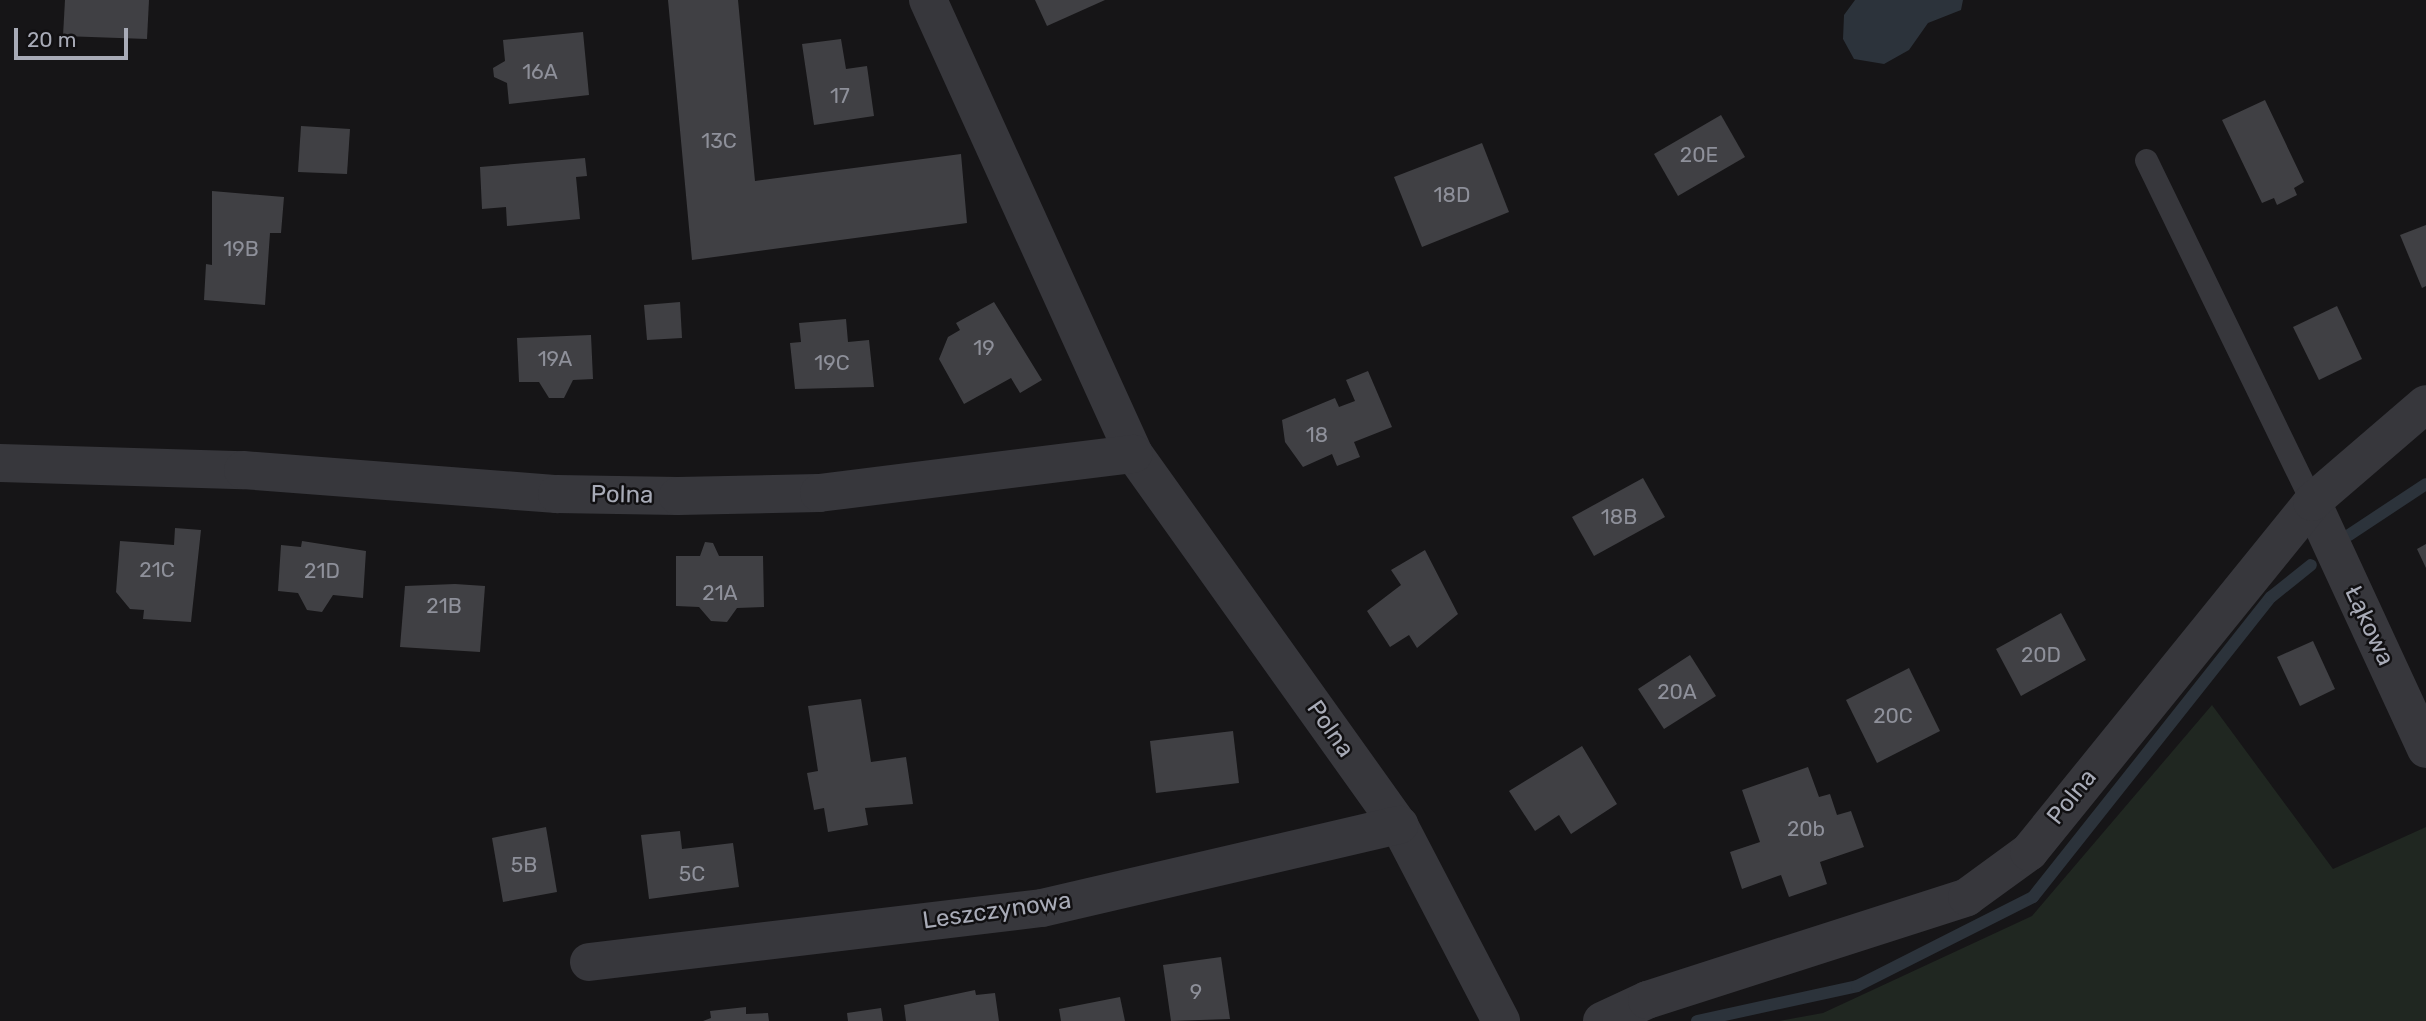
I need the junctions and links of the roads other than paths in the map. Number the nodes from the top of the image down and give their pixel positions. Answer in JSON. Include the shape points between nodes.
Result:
{"nodes":[{"id":1,"x":928,"y":0,"type":"edge"},
{"id":2,"x":2146,"y":160,"type":"dead end"},
{"id":3,"x":2426,"y":404,"type":"edge"},
{"id":4,"x":1134,"y":454,"type":"junction"},
{"id":5,"x":0,"y":463,"type":"edge"},
{"id":6,"x":2312,"y":502,"type":"junction"},
{"id":7,"x":2426,"y":749,"type":"edge"},
{"id":8,"x":1399,"y":825,"type":"junction"},
{"id":9,"x":589,"y":962,"type":"dead end"},
{"id":10,"x":1501,"y":1021,"type":"edge"},
{"id":11,"x":1602,"y":1021,"type":"edge"}],
"edges":[{"from":1,"to":4,"type":"street","name":"Polna"},
{"from":2,"to":6,"type":"lane"},
{"from":3,"to":6,"type":"street","name":"Polna"},
{"from":4,"to":5,"type":"street","name":"Polna","via":[[819,493],[678,496],[557,494],[109,464]]},
{"from":4,"to":8,"type":"street","name":"Polna"},
{"from":6,"to":7,"type":"street","name":"Łąkowa"},
{"from":6,"to":11,"type":"street","name":"Polna","via":[[2029,852],[1967,897]]},
{"from":8,"to":9,"type":"street","name":"Leszczynowa","via":[[1042,908]]},
{"from":8,"to":10,"type":"street","name":"Polna"}]}
